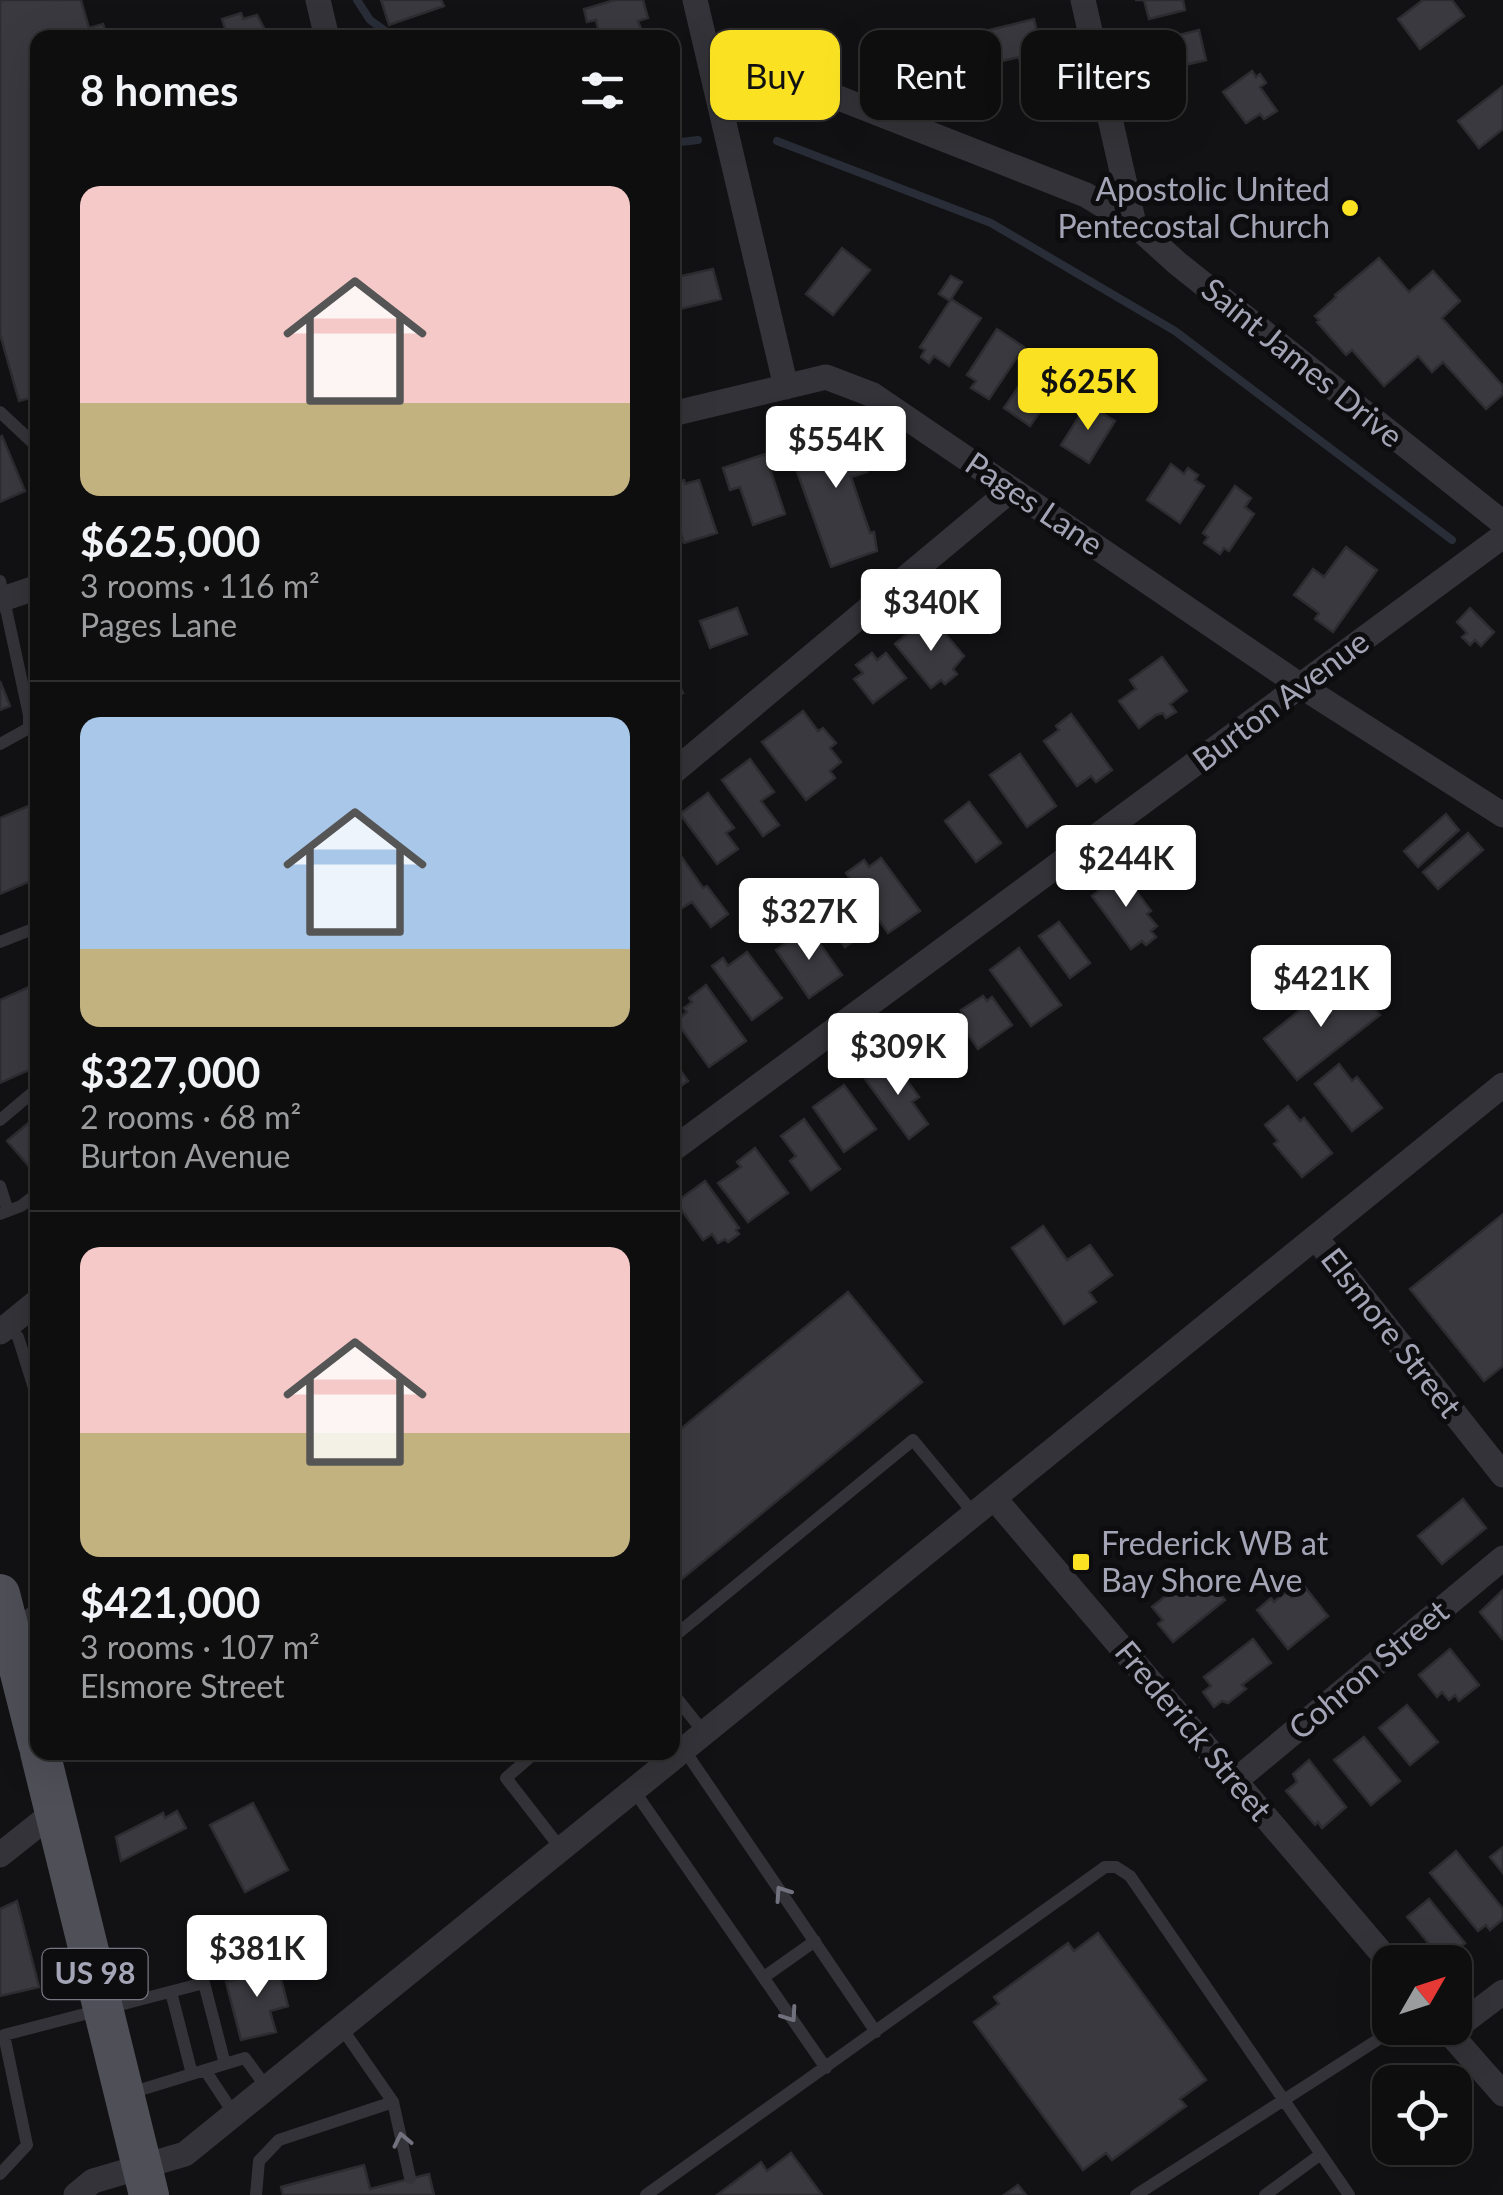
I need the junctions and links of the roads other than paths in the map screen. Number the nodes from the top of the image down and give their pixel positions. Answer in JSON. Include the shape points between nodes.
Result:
{"nodes":[{"id":1,"x":318,"y":0,"type":"edge"},
{"id":2,"x":695,"y":0,"type":"edge"},
{"id":3,"x":1083,"y":0,"type":"edge"},
{"id":4,"x":325,"y":30,"type":"edge"},
{"id":5,"x":708,"y":57,"type":"junction"},
{"id":6,"x":1134,"y":224,"type":"junction"},
{"id":7,"x":786,"y":387,"type":"junction"},
{"id":8,"x":0,"y":412,"type":"edge"},
{"id":9,"x":680,"y":412,"type":"edge"},
{"id":10,"x":30,"y":440,"type":"edge"},
{"id":11,"x":1012,"y":489,"type":"junction"},
{"id":12,"x":1503,"y":523,"type":"edge"},
{"id":13,"x":1503,"y":536,"type":"edge"},
{"id":14,"x":30,"y":588,"type":"edge"},
{"id":15,"x":2,"y":593,"type":"edge"},
{"id":16,"x":6,"y":648,"type":"edge"},
{"id":17,"x":1301,"y":686,"type":"junction"},
{"id":18,"x":0,"y":744,"type":"edge"},
{"id":19,"x":680,"y":766,"type":"edge"},
{"id":20,"x":1503,"y":815,"type":"edge"},
{"id":21,"x":30,"y":930,"type":"edge"},
{"id":22,"x":0,"y":942,"type":"edge"},
{"id":23,"x":1503,"y":1085,"type":"edge"},
{"id":24,"x":30,"y":1095,"type":"edge"},
{"id":25,"x":0,"y":1120,"type":"edge"},
{"id":26,"x":680,"y":1144,"type":"edge"},
{"id":27,"x":0,"y":1186,"type":"edge"},
{"id":28,"x":30,"y":1199,"type":"edge"},
{"id":29,"x":4,"y":1212,"type":"edge"},
{"id":30,"x":1316,"y":1238,"type":"junction"},
{"id":31,"x":30,"y":1308,"type":"edge"},
{"id":32,"x":4,"y":1329,"type":"edge"},
{"id":33,"x":30,"y":1375,"type":"edge"},
{"id":34,"x":1503,"y":1475,"type":"edge"},
{"id":35,"x":985,"y":1507,"type":"junction"},
{"id":36,"x":1503,"y":1558,"type":"edge"},
{"id":37,"x":0,"y":1594,"type":"edge"},
{"id":38,"x":680,"y":1631,"type":"edge"},
{"id":39,"x":17,"y":1644,"type":"edge"},
{"id":40,"x":30,"y":1706,"type":"edge"},
{"id":41,"x":680,"y":1710,"type":"edge"},
{"id":42,"x":695,"y":1743,"type":"junction"},
{"id":43,"x":680,"y":1755,"type":"edge"},
{"id":44,"x":42,"y":1760,"type":"edge"},
{"id":45,"x":527,"y":1760,"type":"edge"},
{"id":46,"x":674,"y":1760,"type":"edge"},
{"id":47,"x":1235,"y":1781,"type":"junction"},
{"id":48,"x":634,"y":1792,"type":"junction"},
{"id":49,"x":54,"y":1812,"type":"junction"},
{"id":50,"x":562,"y":1850,"type":"junction"},
{"id":51,"x":0,"y":1855,"type":"edge"},
{"id":52,"x":815,"y":1941,"type":"junction"},
{"id":53,"x":1375,"y":1945,"type":"edge"},
{"id":54,"x":764,"y":1977,"type":"junction"},
{"id":55,"x":172,"y":1992,"type":"junction"},
{"id":56,"x":1503,"y":1992,"type":"edge"},
{"id":57,"x":104,"y":2010,"type":"junction"},
{"id":58,"x":1472,"y":2013,"type":"edge"},
{"id":59,"x":341,"y":2028,"type":"junction"},
{"id":60,"x":876,"y":2032,"type":"junction"},
{"id":61,"x":1372,"y":2043,"type":"edge"},
{"id":62,"x":1460,"y":2045,"type":"edge"},
{"id":63,"x":224,"y":2064,"type":"junction"},
{"id":64,"x":826,"y":2068,"type":"junction"},
{"id":65,"x":199,"y":2072,"type":"junction"},
{"id":66,"x":266,"y":2088,"type":"junction"},
{"id":67,"x":124,"y":2094,"type":"junction"},
{"id":68,"x":1503,"y":2094,"type":"edge"},
{"id":69,"x":1284,"y":2100,"type":"junction"},
{"id":70,"x":393,"y":2102,"type":"junction"},
{"id":71,"x":234,"y":2114,"type":"junction"},
{"id":72,"x":1321,"y":2154,"type":"junction"},
{"id":73,"x":0,"y":2174,"type":"edge"},
{"id":74,"x":410,"y":2178,"type":"dead end"},
{"id":75,"x":146,"y":2181,"type":"edge"},
{"id":76,"x":76,"y":2195,"type":"edge"},
{"id":77,"x":256,"y":2195,"type":"edge"},
{"id":78,"x":646,"y":2195,"type":"edge"},
{"id":79,"x":1136,"y":2195,"type":"edge"},
{"id":80,"x":1266,"y":2195,"type":"edge"},
{"id":81,"x":1348,"y":2195,"type":"edge"}],
"edges":[{"from":1,"to":4,"type":"street"},
{"from":2,"to":5,"type":"street"},
{"from":3,"to":6,"type":"street"},
{"from":5,"to":6,"type":"street","name":"Saint James Drive","via":[[742,60],[1046,177]]},
{"from":5,"to":7,"type":"street"},
{"from":6,"to":12,"type":"street","name":"Saint James Drive"},
{"from":7,"to":9,"type":"street","name":"Pages Lane"},
{"from":7,"to":11,"type":"street","name":"Pages Lane","via":[[826,378],[874,394]]},
{"from":8,"to":10,"type":"lane"},
{"from":11,"to":17,"type":"street","name":"Pages Lane"},
{"from":11,"to":19,"type":"street"},
{"from":13,"to":17,"type":"street","name":"Burton Avenue"},
{"from":14,"to":15,"type":"street"},
{"from":15,"to":16,"type":"lane"},
{"from":16,"to":18,"type":"lane","via":[[29,728]]},
{"from":17,"to":20,"type":"street","name":"Pages Lane"},
{"from":17,"to":26,"type":"street","name":"Burton Avenue"},
{"from":21,"to":22,"type":"lane"},
{"from":23,"to":30,"type":"street"},
{"from":24,"to":25,"type":"lane"},
{"from":27,"to":29,"type":"lane"},
{"from":28,"to":29,"type":"lane"},
{"from":30,"to":34,"type":"street","name":"Elsmore Street"},
{"from":30,"to":35,"type":"street"},
{"from":31,"to":32,"type":"street"},
{"from":32,"to":33,"type":"lane","via":[[18,1337]]},
{"from":35,"to":38,"type":"lane","via":[[913,1440]]},
{"from":35,"to":42,"type":"street"},
{"from":35,"to":47,"type":"street","name":"Frederick Street"},
{"from":36,"to":47,"type":"street","name":"Cohron Street"},
{"from":37,"to":39,"type":"main road"},
{"from":39,"to":40,"type":"main road"},
{"from":41,"to":42,"type":"lane"},
{"from":42,"to":43,"type":"street"},
{"from":52,"to":42,"type":"lane","one_way":true},
{"from":44,"to":49,"type":"main road","number":"US 98"},
{"from":45,"to":50,"type":"lane","via":[[506,1778]]},
{"from":46,"to":48,"type":"street"},
{"from":47,"to":53,"type":"street","name":"Frederick Street"},
{"from":48,"to":50,"type":"street"},
{"from":48,"to":54,"type":"lane"},
{"from":49,"to":51,"type":"street"},
{"from":49,"to":57,"type":"main road","number":"US 98"},
{"from":50,"to":59,"type":"street"},
{"from":52,"to":54,"type":"lane"},
{"from":52,"to":60,"type":"lane"},
{"from":54,"to":64,"type":"lane","one_way":true},
{"from":55,"to":57,"type":"lane"},
{"from":55,"to":63,"type":"lane","via":[[204,1983]]},
{"from":55,"to":65,"type":"lane"},
{"from":56,"to":58,"type":"street"},
{"from":57,"to":67,"type":"main road","number":"US 98"},
{"from":57,"to":73,"type":"lane","via":[[4,2035],[28,2146]]},
{"from":59,"to":66,"type":"street"},
{"from":59,"to":70,"type":"lane"},
{"from":60,"to":64,"type":"lane"},
{"from":60,"to":69,"type":"lane","via":[[1105,1868],[1116,1867],[1130,1876]]},
{"from":61,"to":69,"type":"lane"},
{"from":62,"to":68,"type":"street"},
{"from":63,"to":65,"type":"lane"},
{"from":63,"to":66,"type":"lane","via":[[244,2058]]},
{"from":64,"to":78,"type":"lane"},
{"from":65,"to":67,"type":"lane"},
{"from":65,"to":71,"type":"lane"},
{"from":66,"to":71,"type":"street"},
{"from":67,"to":75,"type":"main road","number":"US 98"},
{"from":69,"to":72,"type":"lane"},
{"from":69,"to":79,"type":"lane"},
{"from":74,"to":70,"type":"lane","one_way":true},
{"from":70,"to":77,"type":"lane","via":[[279,2140],[259,2160]]},
{"from":71,"to":75,"type":"street"},
{"from":72,"to":80,"type":"lane"},
{"from":72,"to":81,"type":"lane"},
{"from":75,"to":76,"type":"street","via":[[93,2181]]}]}
